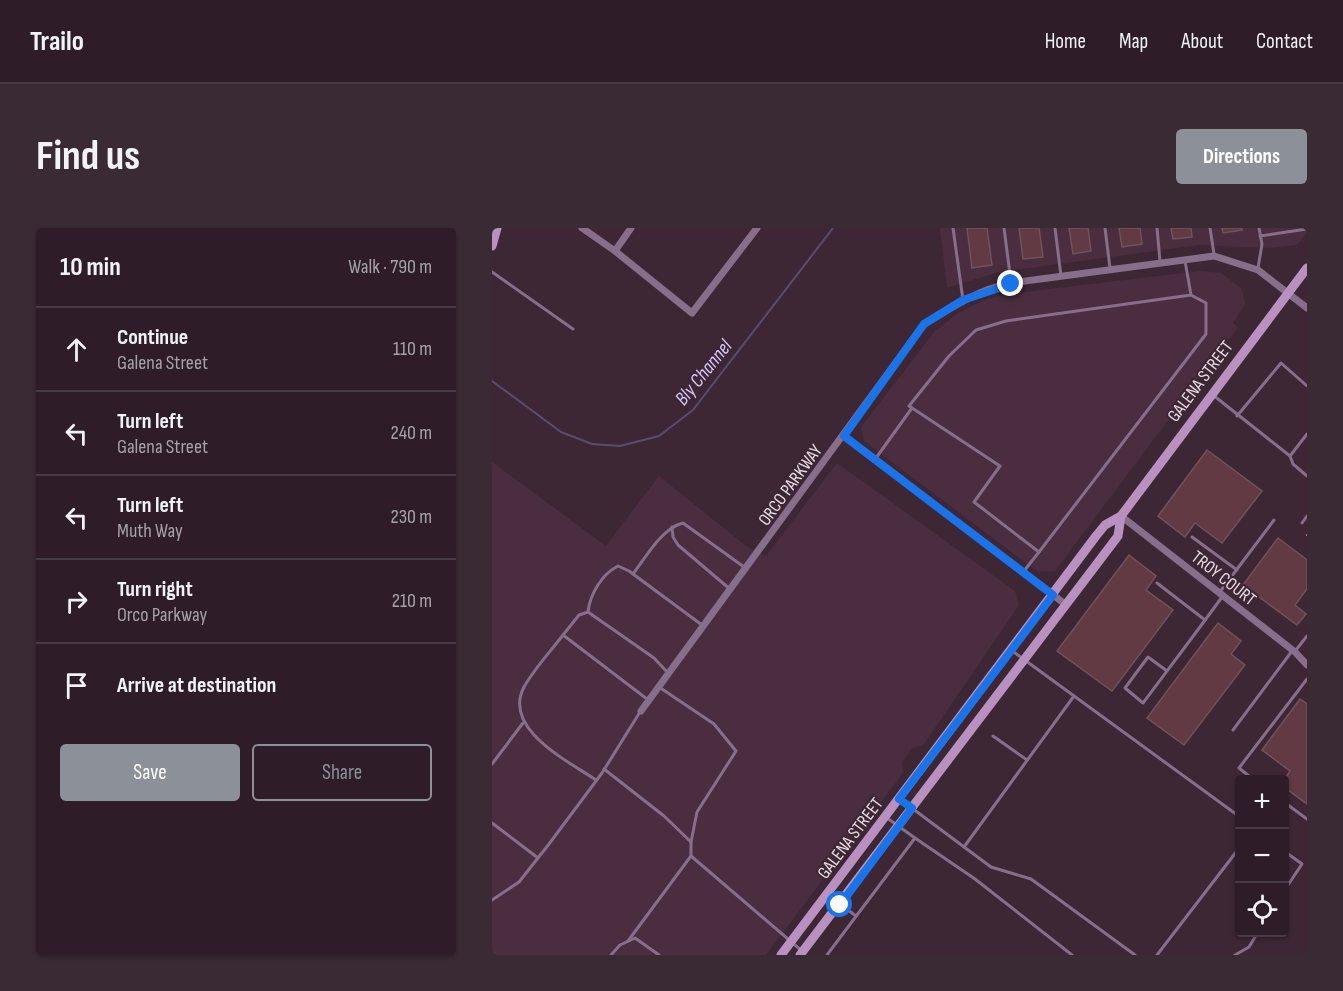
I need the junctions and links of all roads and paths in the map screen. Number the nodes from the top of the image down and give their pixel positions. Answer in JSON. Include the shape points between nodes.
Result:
{"nodes":[{"id":1,"x":497,"y":228,"type":"edge"},
{"id":2,"x":582,"y":228,"type":"edge"},
{"id":3,"x":631,"y":228,"type":"edge"},
{"id":4,"x":757,"y":228,"type":"edge"},
{"id":5,"x":952,"y":228,"type":"edge"},
{"id":6,"x":1004,"y":228,"type":"edge"},
{"id":7,"x":1055,"y":228,"type":"edge"},
{"id":8,"x":1105,"y":228,"type":"edge"},
{"id":9,"x":1157,"y":228,"type":"edge"},
{"id":10,"x":1210,"y":228,"type":"edge"},
{"id":11,"x":1259,"y":228,"type":"edge"},
{"id":12,"x":1307,"y":229,"type":"edge"},
{"id":13,"x":1260,"y":236,"type":"junction"},
{"id":14,"x":492,"y":246,"type":"edge"},
{"id":15,"x":615,"y":251,"type":"junction"},
{"id":16,"x":1214,"y":256,"type":"junction"},
{"id":17,"x":1185,"y":259,"type":"junction"},
{"id":18,"x":1160,"y":261,"type":"junction"},
{"id":19,"x":1110,"y":268,"type":"junction"},
{"id":20,"x":1307,"y":268,"type":"edge"},
{"id":21,"x":1258,"y":270,"type":"junction"},
{"id":22,"x":492,"y":272,"type":"edge"},
{"id":23,"x":1061,"y":276,"type":"junction"},
{"id":24,"x":1011,"y":284,"type":"junction"},
{"id":25,"x":1287,"y":293,"type":"junction"},
{"id":26,"x":1191,"y":295,"type":"junction"},
{"id":27,"x":963,"y":300,"type":"junction"},
{"id":28,"x":1307,"y":308,"type":"edge"},
{"id":29,"x":573,"y":329,"type":"dead end"},
{"id":30,"x":1307,"y":386,"type":"edge"},
{"id":31,"x":1212,"y":394,"type":"junction"},
{"id":32,"x":912,"y":408,"type":"junction"},
{"id":33,"x":1238,"y":416,"type":"junction"},
{"id":34,"x":1307,"y":434,"type":"edge"},
{"id":35,"x":844,"y":436,"type":"junction"},
{"id":36,"x":1290,"y":456,"type":"junction"},
{"id":37,"x":875,"y":459,"type":"junction"},
{"id":38,"x":1307,"y":476,"type":"edge"},
{"id":39,"x":1121,"y":516,"type":"junction"},
{"id":40,"x":1307,"y":516,"type":"edge"},
{"id":41,"x":1274,"y":520,"type":"dead end"},
{"id":42,"x":1302,"y":523,"type":"dead end"},
{"id":43,"x":672,"y":527,"type":"junction"},
{"id":44,"x":1192,"y":537,"type":"dead end"},
{"id":45,"x":1040,"y":552,"type":"junction"},
{"id":46,"x":747,"y":569,"type":"junction"},
{"id":47,"x":1237,"y":570,"type":"junction"},
{"id":48,"x":1023,"y":572,"type":"junction"},
{"id":49,"x":633,"y":574,"type":"junction"},
{"id":50,"x":1157,"y":583,"type":"dead end"},
{"id":51,"x":731,"y":590,"type":"junction"},
{"id":52,"x":1053,"y":595,"type":"junction"},
{"id":53,"x":1221,"y":595,"type":"junction"},
{"id":54,"x":1065,"y":604,"type":"junction"},
{"id":55,"x":588,"y":612,"type":"junction"},
{"id":56,"x":1205,"y":620,"type":"junction"},
{"id":57,"x":704,"y":627,"type":"junction"},
{"id":58,"x":563,"y":635,"type":"junction"},
{"id":59,"x":1307,"y":636,"type":"edge"},
{"id":60,"x":1010,"y":650,"type":"junction"},
{"id":61,"x":1294,"y":651,"type":"junction"},
{"id":62,"x":1023,"y":660,"type":"junction"},
{"id":63,"x":1307,"y":665,"type":"edge"},
{"id":64,"x":1167,"y":671,"type":"junction"},
{"id":65,"x":669,"y":674,"type":"junction"},
{"id":66,"x":1307,"y":679,"type":"edge"},
{"id":67,"x":659,"y":687,"type":"junction"},
{"id":68,"x":1074,"y":696,"type":"junction"},
{"id":69,"x":649,"y":700,"type":"junction"},
{"id":70,"x":641,"y":711,"type":"joint"},
{"id":71,"x":523,"y":723,"type":"junction"},
{"id":72,"x":1233,"y":730,"type":"dead end"},
{"id":73,"x":993,"y":736,"type":"dead end"},
{"id":74,"x":1028,"y":760,"type":"junction"},
{"id":75,"x":492,"y":764,"type":"edge"},
{"id":76,"x":604,"y":769,"type":"junction"},
{"id":77,"x":1248,"y":775,"type":"edge"},
{"id":78,"x":596,"y":780,"type":"junction"},
{"id":79,"x":899,"y":799,"type":"junction"},
{"id":80,"x":1289,"y":806,"type":"edge"},
{"id":81,"x":912,"y":808,"type":"junction"},
{"id":82,"x":1235,"y":814,"type":"edge"},
{"id":83,"x":886,"y":818,"type":"junction"},
{"id":84,"x":1307,"y":819,"type":"edge"},
{"id":85,"x":492,"y":823,"type":"edge"},
{"id":86,"x":898,"y":825,"type":"junction"},
{"id":87,"x":915,"y":838,"type":"junction"},
{"id":88,"x":691,"y":842,"type":"junction"},
{"id":89,"x":964,"y":847,"type":"junction"},
{"id":90,"x":1235,"y":852,"type":"edge"},
{"id":91,"x":1289,"y":855,"type":"edge"},
{"id":92,"x":691,"y":856,"type":"junction"},
{"id":93,"x":538,"y":858,"type":"junction"},
{"id":94,"x":1289,"y":884,"type":"edge"},
{"id":95,"x":827,"y":895,"type":"junction"},
{"id":96,"x":493,"y":899,"type":"edge"},
{"id":97,"x":840,"y":905,"type":"junction"},
{"id":98,"x":856,"y":916,"type":"junction"},
{"id":99,"x":1255,"y":937,"type":"edge"},
{"id":100,"x":628,"y":941,"type":"junction"},
{"id":101,"x":791,"y":942,"type":"junction"},
{"id":102,"x":802,"y":953,"type":"edge"},
{"id":103,"x":611,"y":955,"type":"edge"},
{"id":104,"x":658,"y":955,"type":"edge"},
{"id":105,"x":781,"y":955,"type":"edge"},
{"id":106,"x":827,"y":955,"type":"edge"},
{"id":107,"x":1072,"y":955,"type":"edge"},
{"id":108,"x":1135,"y":955,"type":"edge"},
{"id":109,"x":1157,"y":955,"type":"edge"},
{"id":110,"x":1234,"y":955,"type":"edge"}],
"edges":[{"from":1,"to":14,"type":"street"},
{"from":2,"to":15,"type":"street"},
{"from":3,"to":15,"type":"street"},
{"from":4,"to":15,"type":"street","via":[[692,313]]},
{"from":5,"to":27,"type":"lane"},
{"from":6,"to":24,"type":"lane"},
{"from":7,"to":23,"type":"lane"},
{"from":8,"to":19,"type":"lane"},
{"from":9,"to":18,"type":"lane"},
{"from":10,"to":16,"type":"lane"},
{"from":11,"to":13,"type":"lane"},
{"from":12,"to":13,"type":"lane"},
{"from":13,"to":21,"type":"lane"},
{"from":16,"to":17,"type":"street","name":"ORCO PARKWAY"},
{"from":16,"to":21,"type":"street","name":"ORCO PARKWAY"},
{"from":17,"to":18,"type":"street","name":"ORCO PARKWAY"},
{"from":17,"to":26,"type":"lane"},
{"from":18,"to":19,"type":"street","name":"ORCO PARKWAY"},
{"from":19,"to":23,"type":"street","name":"ORCO PARKWAY"},
{"from":20,"to":25,"type":"street","name":"GALENA STREET"},
{"from":21,"to":25,"type":"street","name":"ORCO PARKWAY"},
{"from":22,"to":29,"type":"lane"},
{"from":23,"to":24,"type":"street","name":"ORCO PARKWAY"},
{"from":24,"to":27,"type":"street","name":"ORCO PARKWAY"},
{"from":25,"to":28,"type":"street","name":"ORCO PARKWAY"},
{"from":25,"to":31,"type":"street","name":"GALENA STREET"},
{"from":26,"to":32,"type":"lane","via":[[1006,321],[976,330],[949,356],[909,406]]},
{"from":26,"to":45,"type":"lane","via":[[1206,303],[1206,334]]},
{"from":27,"to":35,"type":"street","name":"ORCO PARKWAY","via":[[924,324]]},
{"from":30,"to":33,"type":"lane","via":[[1281,363]]},
{"from":31,"to":33,"type":"lane"},
{"from":31,"to":39,"type":"street","name":"GALENA STREET"},
{"from":32,"to":37,"type":"lane"},
{"from":32,"to":45,"type":"lane","via":[[1000,466],[974,502]]},
{"from":33,"to":36,"type":"lane"},
{"from":34,"to":36,"type":"lane"},
{"from":35,"to":37,"type":"street"},
{"from":35,"to":46,"type":"street","name":"ORCO PARKWAY"},
{"from":36,"to":38,"type":"lane"},
{"from":37,"to":48,"type":"street"},
{"from":39,"to":52,"type":"street","name":"GALENA STREET","via":[[1105,525]]},
{"from":39,"to":53,"type":"street","name":"TROY COURT"},
{"from":39,"to":54,"type":"street","name":"GALENA STREET","via":[[1118,536]]},
{"from":40,"to":42,"type":"lane"},
{"from":41,"to":47,"type":"lane"},
{"from":43,"to":46,"type":"lane","via":[[683,523]]},
{"from":43,"to":49,"type":"lane"},
{"from":43,"to":51,"type":"lane","via":[[678,545]]},
{"from":44,"to":47,"type":"lane"},
{"from":45,"to":48,"type":"lane"},
{"from":46,"to":51,"type":"street","name":"ORCO PARKWAY"},
{"from":47,"to":53,"type":"lane"},
{"from":48,"to":52,"type":"street"},
{"from":49,"to":55,"type":"lane","via":[[618,566],[608,571],[590,600]]},
{"from":49,"to":57,"type":"lane"},
{"from":50,"to":56,"type":"lane"},
{"from":51,"to":57,"type":"street","name":"ORCO PARKWAY"},
{"from":52,"to":54,"type":"street"},
{"from":52,"to":60,"type":"street","name":"GALENA STREET"},
{"from":53,"to":56,"type":"lane"},
{"from":53,"to":61,"type":"street","name":"TROY COURT"},
{"from":54,"to":62,"type":"street","name":"GALENA STREET"},
{"from":55,"to":58,"type":"lane","via":[[579,615]]},
{"from":55,"to":65,"type":"lane","via":[[654,658]]},
{"from":56,"to":64,"type":"lane"},
{"from":57,"to":65,"type":"street","name":"ORCO PARKWAY"},
{"from":58,"to":69,"type":"lane"},
{"from":58,"to":71,"type":"lane","via":[[524,687],[520,706]]},
{"from":59,"to":61,"type":"lane"},
{"from":60,"to":62,"type":"lane"},
{"from":60,"to":79,"type":"street","name":"GALENA STREET"},
{"from":61,"to":63,"type":"street","name":"TROY COURT"},
{"from":61,"to":72,"type":"lane"},
{"from":62,"to":68,"type":"lane"},
{"from":62,"to":81,"type":"street","name":"GALENA STREET"},
{"from":64,"to":64,"type":"lane","via":[[1143,703],[1125,688],[1148,657]]},
{"from":65,"to":67,"type":"street","name":"ORCO PARKWAY"},
{"from":66,"to":77,"type":"lane","via":[[1239,768]]},
{"from":67,"to":69,"type":"street","name":"ORCO PARKWAY"},
{"from":67,"to":88,"type":"lane","via":[[714,724],[736,752],[697,812]]},
{"from":68,"to":74,"type":"lane"},
{"from":68,"to":82,"type":"lane"},
{"from":69,"to":70,"type":"street","name":"ORCO PARKWAY"},
{"from":70,"to":76,"type":"lane"},
{"from":71,"to":75,"type":"lane"},
{"from":71,"to":78,"type":"lane","via":[[531,734]]},
{"from":73,"to":74,"type":"lane"},
{"from":74,"to":89,"type":"lane"},
{"from":76,"to":78,"type":"lane"},
{"from":76,"to":88,"type":"lane"},
{"from":78,"to":93,"type":"lane"},
{"from":79,"to":81,"type":"lane"},
{"from":79,"to":83,"type":"street","name":"GALENA STREET"},
{"from":80,"to":84,"type":"lane"},
{"from":81,"to":86,"type":"street","name":"GALENA STREET"},
{"from":81,"to":89,"type":"lane"},
{"from":83,"to":86,"type":"lane"},
{"from":83,"to":95,"type":"street","name":"GALENA STREET"},
{"from":85,"to":93,"type":"lane"},
{"from":86,"to":87,"type":"lane"},
{"from":86,"to":97,"type":"street","name":"GALENA STREET"},
{"from":87,"to":98,"type":"lane"},
{"from":87,"to":107,"type":"lane"},
{"from":88,"to":92,"type":"lane"},
{"from":89,"to":108,"type":"lane","via":[[991,867],[1031,879]]},
{"from":90,"to":109,"type":"lane"},
{"from":91,"to":94,"type":"lane","via":[[1302,864]]},
{"from":92,"to":100,"type":"lane"},
{"from":92,"to":101,"type":"lane"},
{"from":93,"to":96,"type":"lane","via":[[519,882]]},
{"from":95,"to":97,"type":"lane"},
{"from":95,"to":101,"type":"street","name":"GALENA STREET"},
{"from":97,"to":98,"type":"lane"},
{"from":97,"to":102,"type":"street","name":"GALENA STREET"},
{"from":98,"to":106,"type":"lane"},
{"from":99,"to":110,"type":"lane","via":[[1249,947]]},
{"from":100,"to":103,"type":"lane"},
{"from":100,"to":104,"type":"lane","via":[[635,938]]},
{"from":101,"to":102,"type":"lane"},
{"from":101,"to":105,"type":"street","name":"GALENA STREET"}]}
